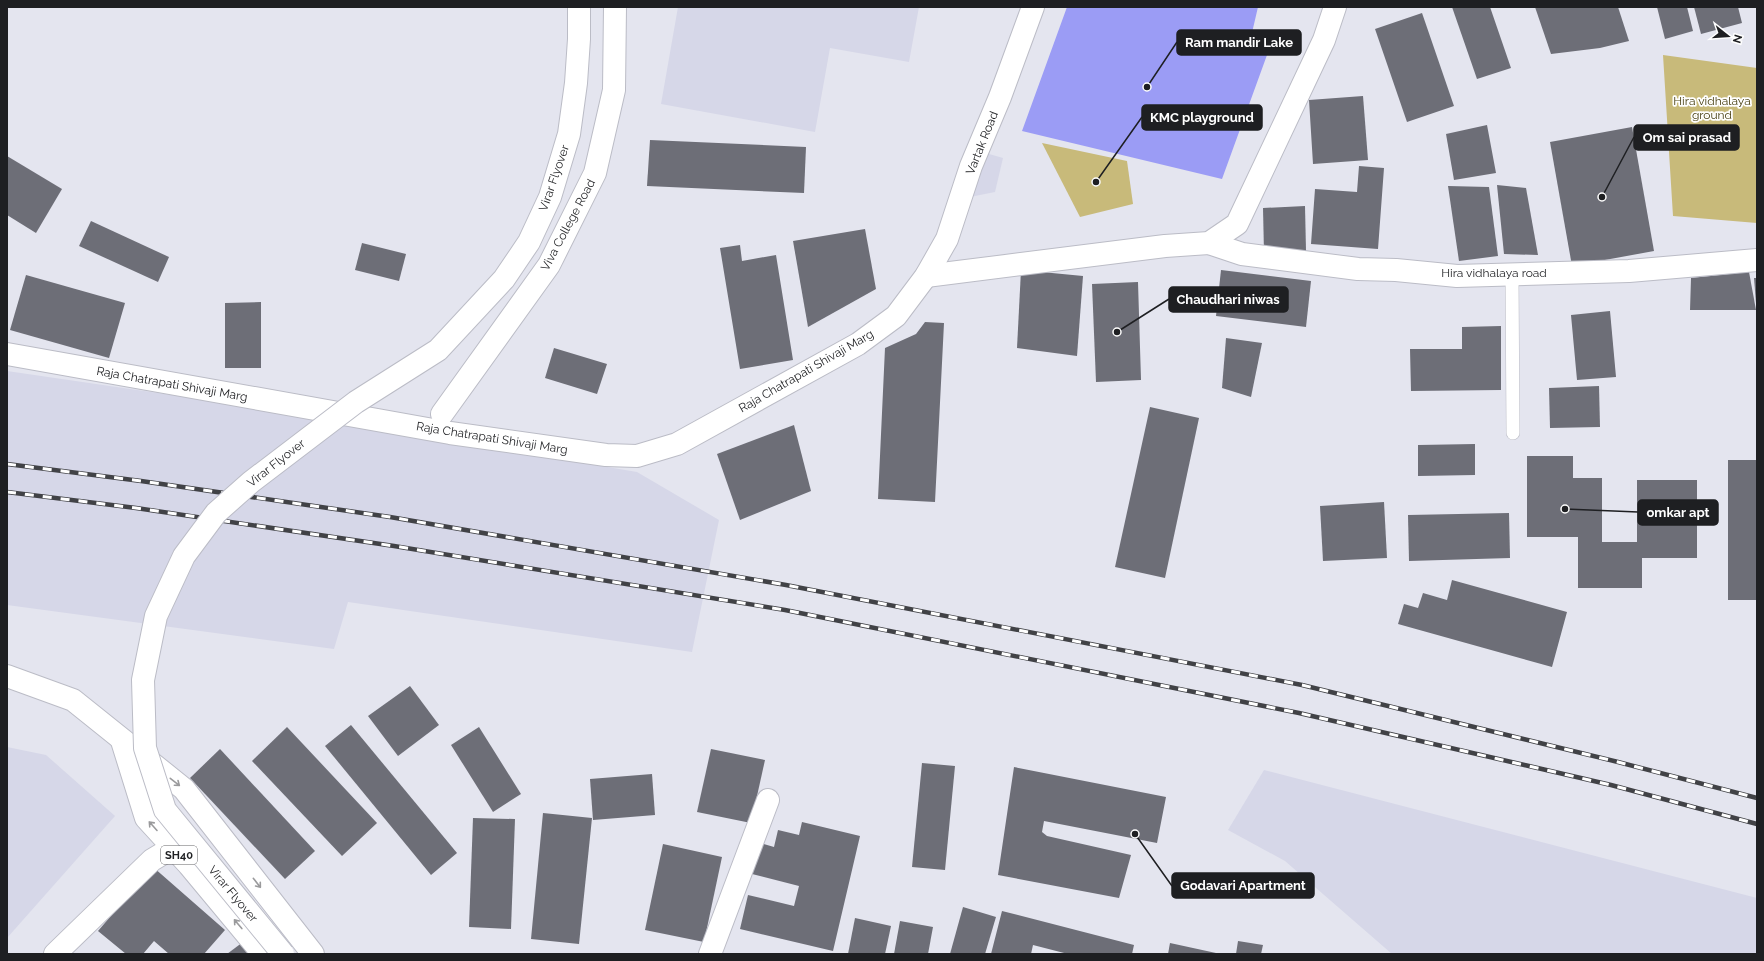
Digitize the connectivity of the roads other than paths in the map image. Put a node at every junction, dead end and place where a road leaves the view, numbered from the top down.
1 (578, 7) edge
2 (615, 7) edge
3 (1033, 7) edge
4 (1340, 9) edge
5 (1209, 243) junction
6 (1757, 260) edge
7 (1512, 274) junction
8 (926, 276) junction
9 (7, 354) edge
10 (442, 414) dead end
11 (1513, 433) dead end
12 (7, 676) edge
13 (122, 741) junction
14 (768, 800) dead end
15 (172, 848) junction
16 (55, 954) edge
17 (263, 954) edge
18 (283, 954) edge
19 (313, 954) edge
20 (710, 954) edge

1 - 18 street, Virar Flyover, bridge
2 - 10 street, Viva College Road
3 - 8 street, Vartak Road
4 - 5 street
5 - 7 street, Hira vidhalaya road
5 - 8 street
6 - 7 street, Hira vidhalaya road
7 - 11 lane
8 - 9 street, Raja Chatrapati Shivaji Marg
12 - 13 street
15 -> 13 street, SH40
13 -> 19 street
14 - 20 street
15 - 16 street
17 -> 15 street, SH40

